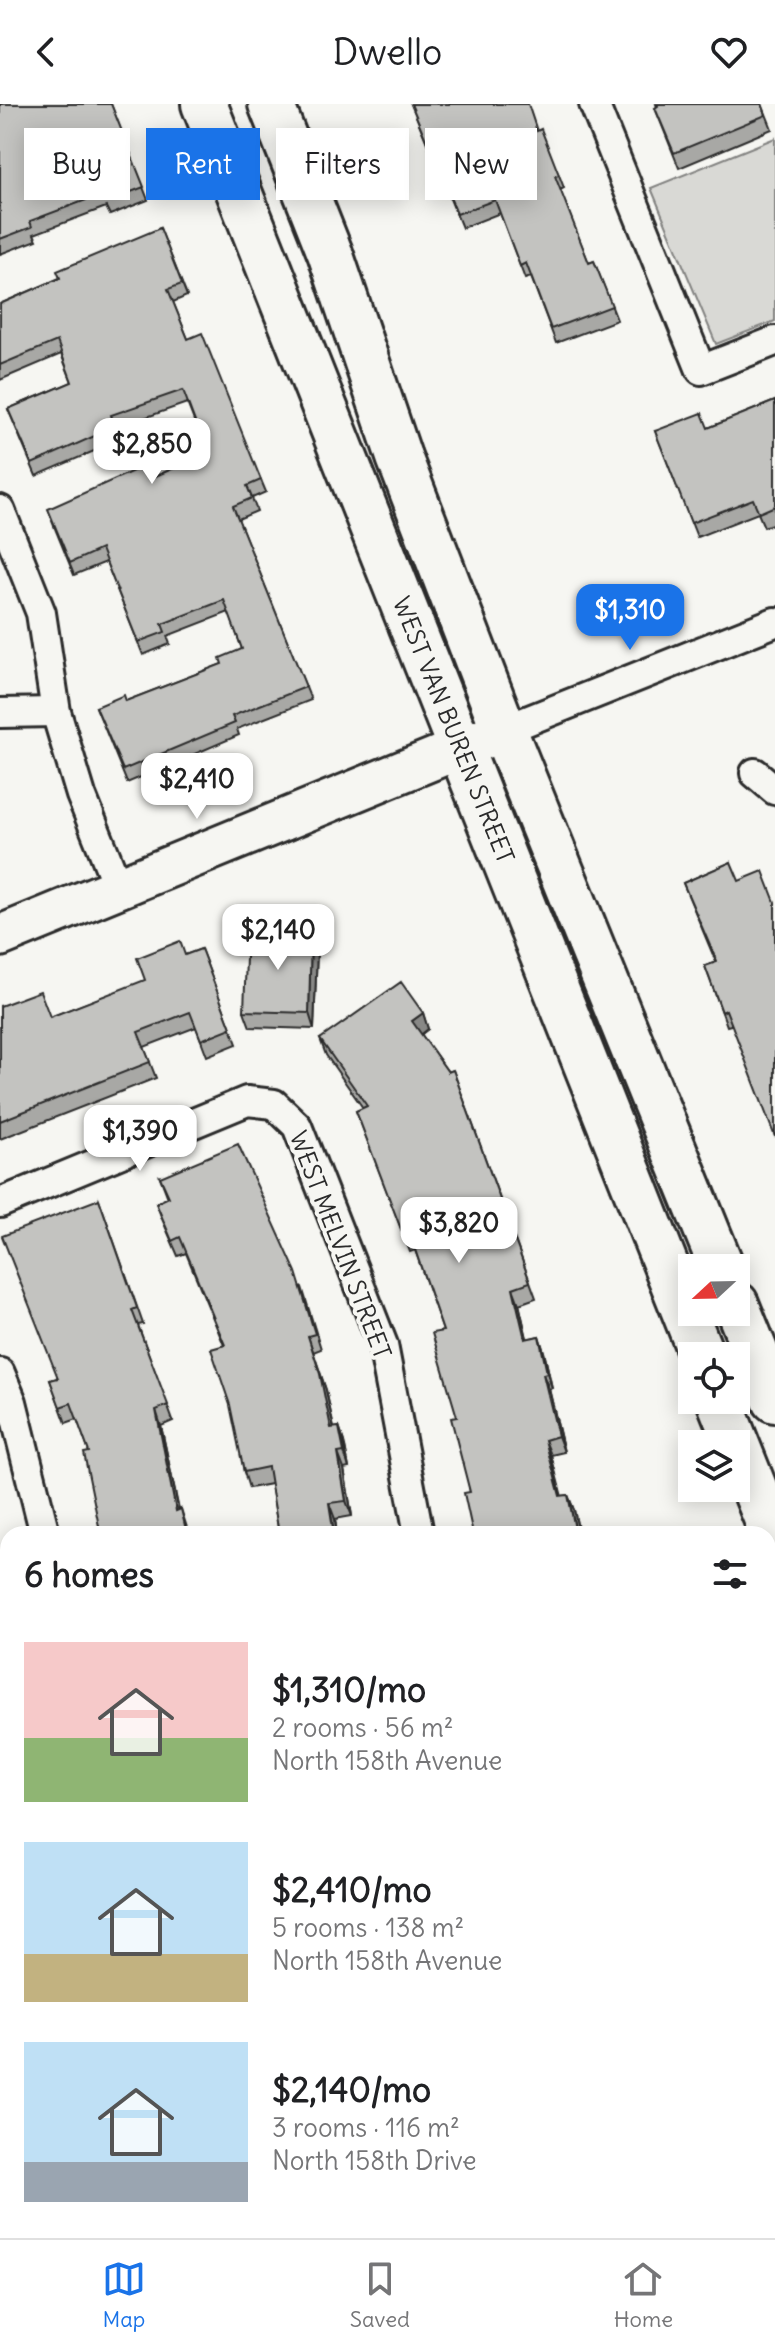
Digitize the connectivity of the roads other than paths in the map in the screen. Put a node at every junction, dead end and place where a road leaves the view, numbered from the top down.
1 (204, 104) edge
2 (271, 104) edge
3 (594, 104) edge
4 (775, 341) edge
5 (0, 510) edge
6 (775, 622) edge
7 (56, 712) junction
8 (0, 713) edge
9 (504, 730) junction
10 (460, 748) junction
11 (118, 887) junction
12 (0, 936) edge
13 (0, 1203) edge
14 (716, 1254) edge
15 (745, 1326) edge
16 (696, 1342) edge
17 (0, 1373) edge
18 (775, 1400) edge
19 (725, 1414) edge
20 (43, 1526) edge
21 (417, 1526) edge
22 (769, 1526) edge

1 - 10 main road, WEST VAN BUREN STREET
2 - 9 main road, WEST VAN BUREN STREET
3 - 4 street
5 - 7 street
6 - 9 street
7 - 8 street
7 - 11 street
9 - 10 street
9 - 14 main road, WEST VAN BUREN STREET
10 - 11 street
10 - 16 main road, WEST VAN BUREN STREET
11 - 12 street
13 - 21 street, WEST MELVIN STREET
15 - 18 main road
17 - 20 street
19 - 22 main road

